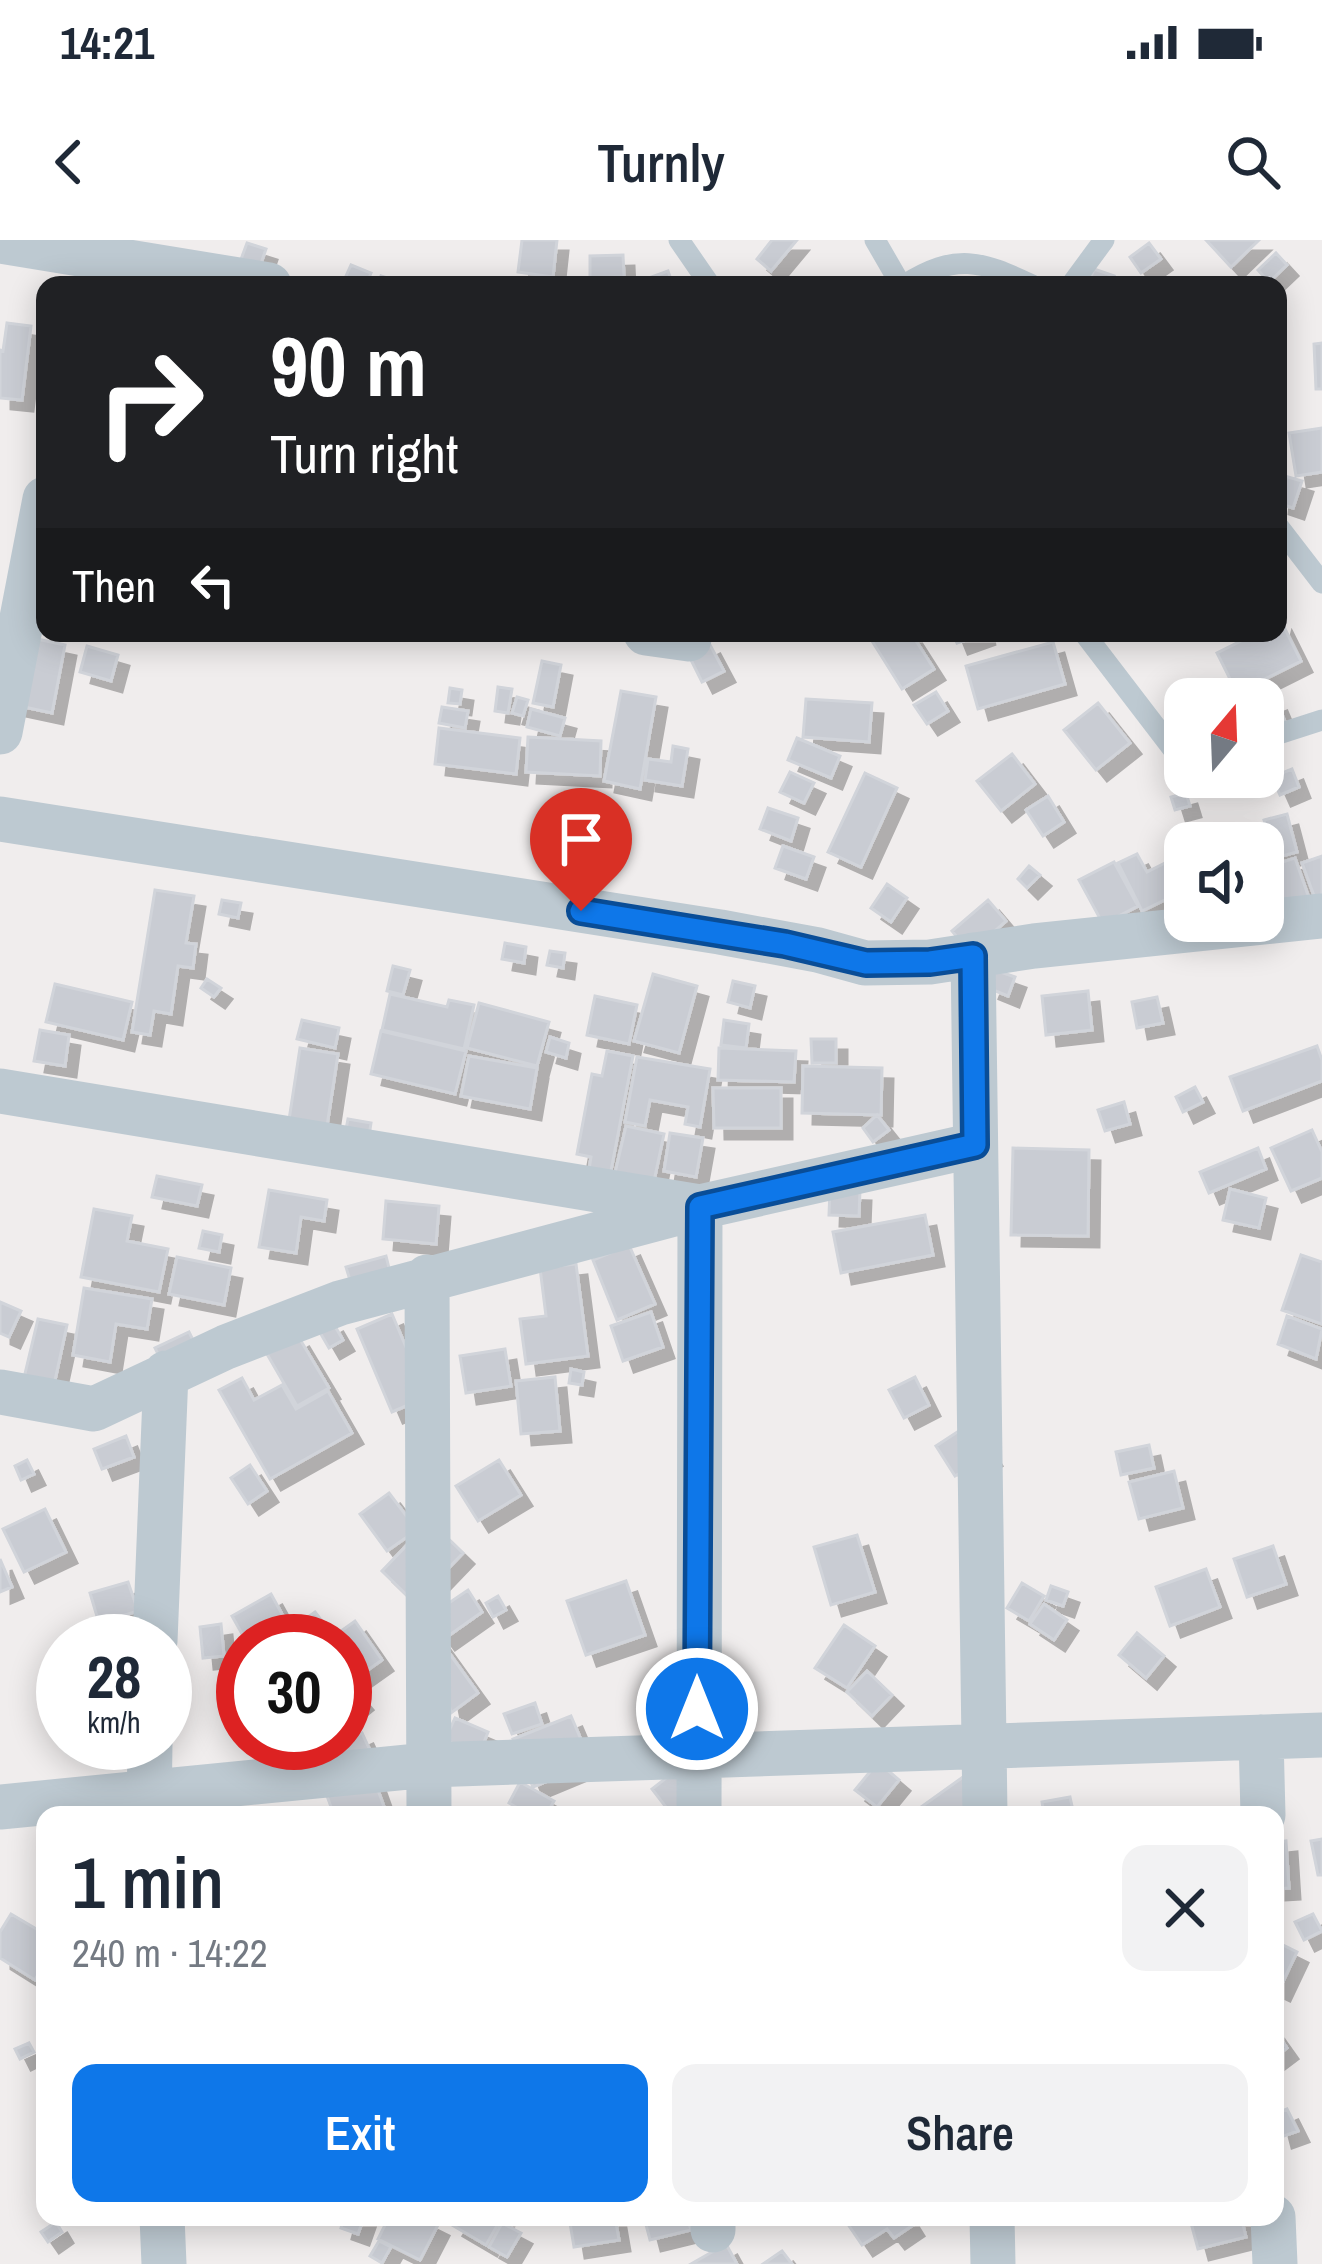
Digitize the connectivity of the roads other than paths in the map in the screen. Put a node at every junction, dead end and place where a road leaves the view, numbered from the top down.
1 (679, 240) edge
2 (875, 240) edge
3 (1104, 240) edge
4 (0, 241) edge
5 (93, 260) edge
6 (206, 276) edge
7 (704, 276) edge
8 (897, 276) edge
9 (917, 276) edge
10 (1013, 276) edge
11 (1078, 276) edge
12 (1287, 538) edge
13 (27, 544) edge
14 (1322, 583) edge
15 (1091, 642) edge
16 (1322, 720) edge
17 (0, 732) edge
18 (1284, 732) edge
19 (1164, 738) edge
20 (0, 819) edge
21 (1322, 916) edge
22 (973, 956) junction
23 (0, 1091) edge
24 (975, 1145) junction
25 (700, 1207) junction
26 (427, 1277) junction
27 (166, 1372) junction
28 (0, 1392) edge
29 (155, 1614) edge
30 (1322, 1736) edge
31 (1261, 1737) junction
32 (984, 1744) junction
33 (697, 1755) junction
34 (428, 1765) junction
35 (149, 1770) edge
36 (148, 1804) edge
37 (36, 1806) edge
38 (49, 1806) edge
39 (429, 1806) edge
40 (699, 1806) edge
41 (986, 1806) edge
42 (1263, 1806) edge
43 (0, 1807) edge
44 (162, 2226) edge
45 (992, 2226) edge
46 (1273, 2226) edge
47 (164, 2264) edge
48 (992, 2264) edge
49 (1275, 2264) edge

1 - 7 lane
2 - 8 lane
3 - 11 lane
4 - 5 street
5 - 6 street
9 - 10 lane
12 - 14 lane
13 - 17 street
15 - 19 lane
16 - 18 lane
20 - 22 street
21 - 22 street
22 - 24 street
23 - 25 street
24 - 25 street
24 - 32 street
25 - 26 street
25 - 33 street
26 - 27 street
26 - 34 street
27 - 28 street
27 - 29 street
30 - 31 street
31 - 32 street
31 - 42 street
32 - 33 street
32 - 41 street
33 - 34 street
33 - 40 street
34 - 36 street
34 - 39 street
35 - 36 street
36 - 38 street
37 - 43 street
44 - 47 street
45 - 48 street
46 - 49 street

